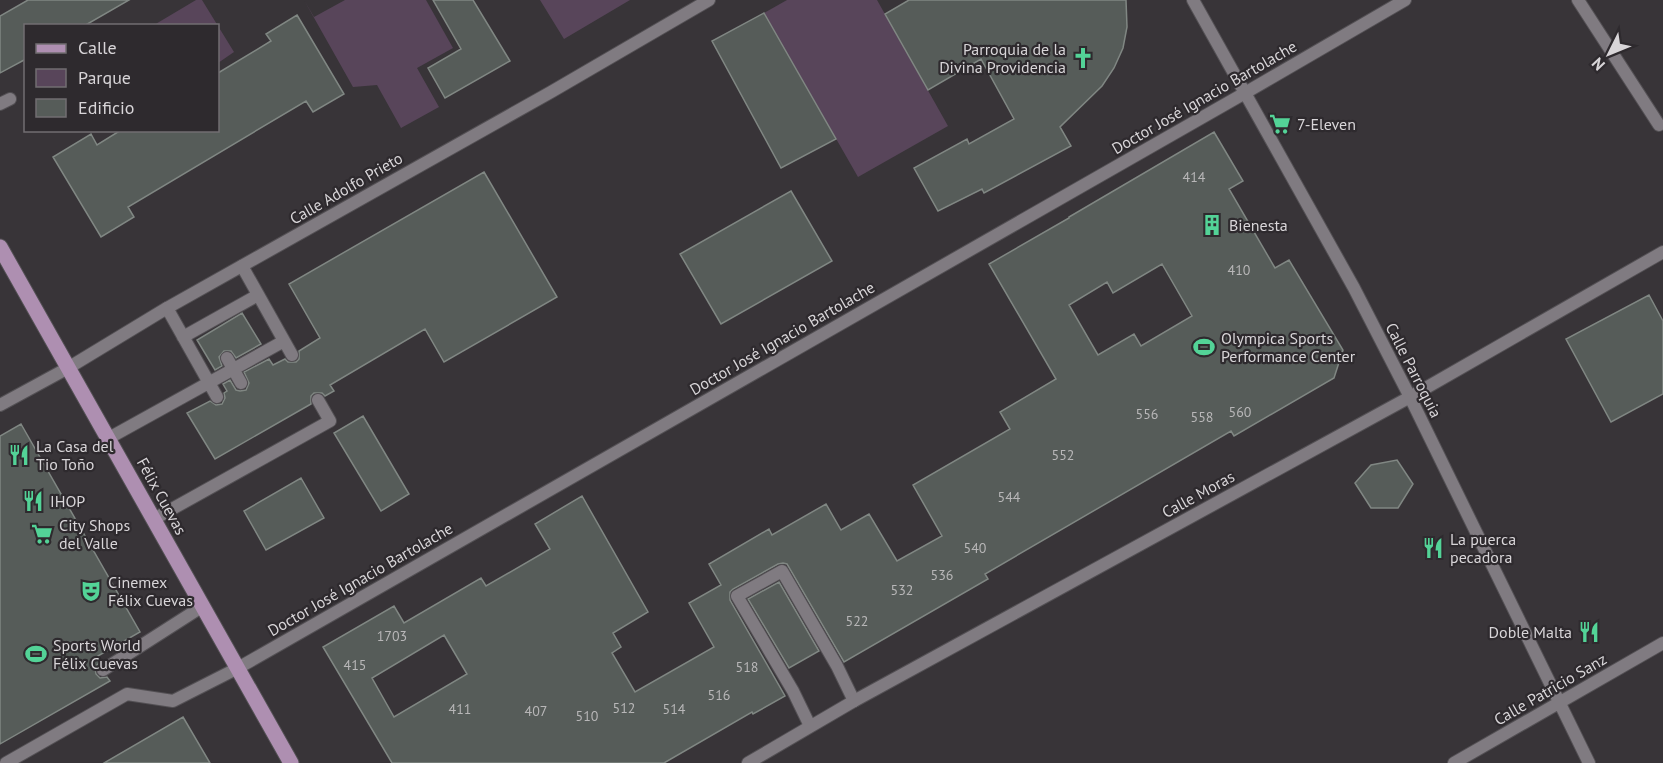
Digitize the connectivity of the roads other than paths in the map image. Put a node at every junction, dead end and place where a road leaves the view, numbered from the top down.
1 (709, 0) edge
2 (1193, 0) edge
3 (1405, 0) edge
4 (1578, 0) edge
5 (1245, 93) junction
6 (1659, 125) dead end
7 (0, 247) edge
8 (1663, 252) edge
9 (242, 266) junction
10 (258, 295) junction
11 (167, 308) junction
12 (183, 337) junction
13 (284, 341) junction
14 (292, 355) dead end
15 (230, 364) junction
16 (68, 368) junction
17 (209, 383) junction
18 (241, 383) dead end
19 (217, 397) dead end
20 (1410, 397) junction
21 (318, 400) dead end
22 (0, 405) edge
23 (109, 438) junction
24 (154, 519) junction
25 (203, 606) junction
26 (1663, 643) edge
27 (237, 668) junction
28 (103, 669) dead end
29 (854, 700) junction
30 (1559, 703) junction
31 (810, 726) junction
32 (6, 763) edge
33 (291, 763) edge
34 (748, 763) edge
35 (1454, 763) edge
36 (1589, 763) edge

1 - 9 street, Calle Adolfo Prieto
2 - 5 street, Calle Parroquia
3 - 5 street, Doctor José Ignacio Bartolache
4 - 6 street
5 - 20 street, Calle Parroquia
5 - 27 street, Doctor José Ignacio Bartolache
7 - 16 main road, Félix Cuevas
8 - 20 street, Calle Moras
9 - 10 street
9 - 11 street, Calle Adolfo Prieto
10 - 12 street
10 - 13 street
11 - 12 street
11 - 16 street, Calle Adolfo Prieto
12 - 17 street
13 - 14 street
13 - 15 street
15 - 17 street
15 - 18 street
16 - 22 street, Calle Adolfo Prieto
16 - 23 main road, Félix Cuevas
17 - 19 street
17 - 23 street
20 - 29 street, Calle Moras
20 - 30 street, Calle Parroquia
21 - 24 street
23 - 24 main road, Félix Cuevas
24 - 25 main road, Félix Cuevas
25 - 27 main road, Félix Cuevas
25 - 28 street
26 - 30 street, Calle Patricio Sanz
27 - 32 street, Doctor José Ignacio Bartolache
27 - 33 main road, Félix Cuevas
29 - 31 street, Calle Moras
29 - 31 street
30 - 35 street, Calle Patricio Sanz
30 - 36 street, Calle Parroquia
31 - 34 street, Calle Moras

